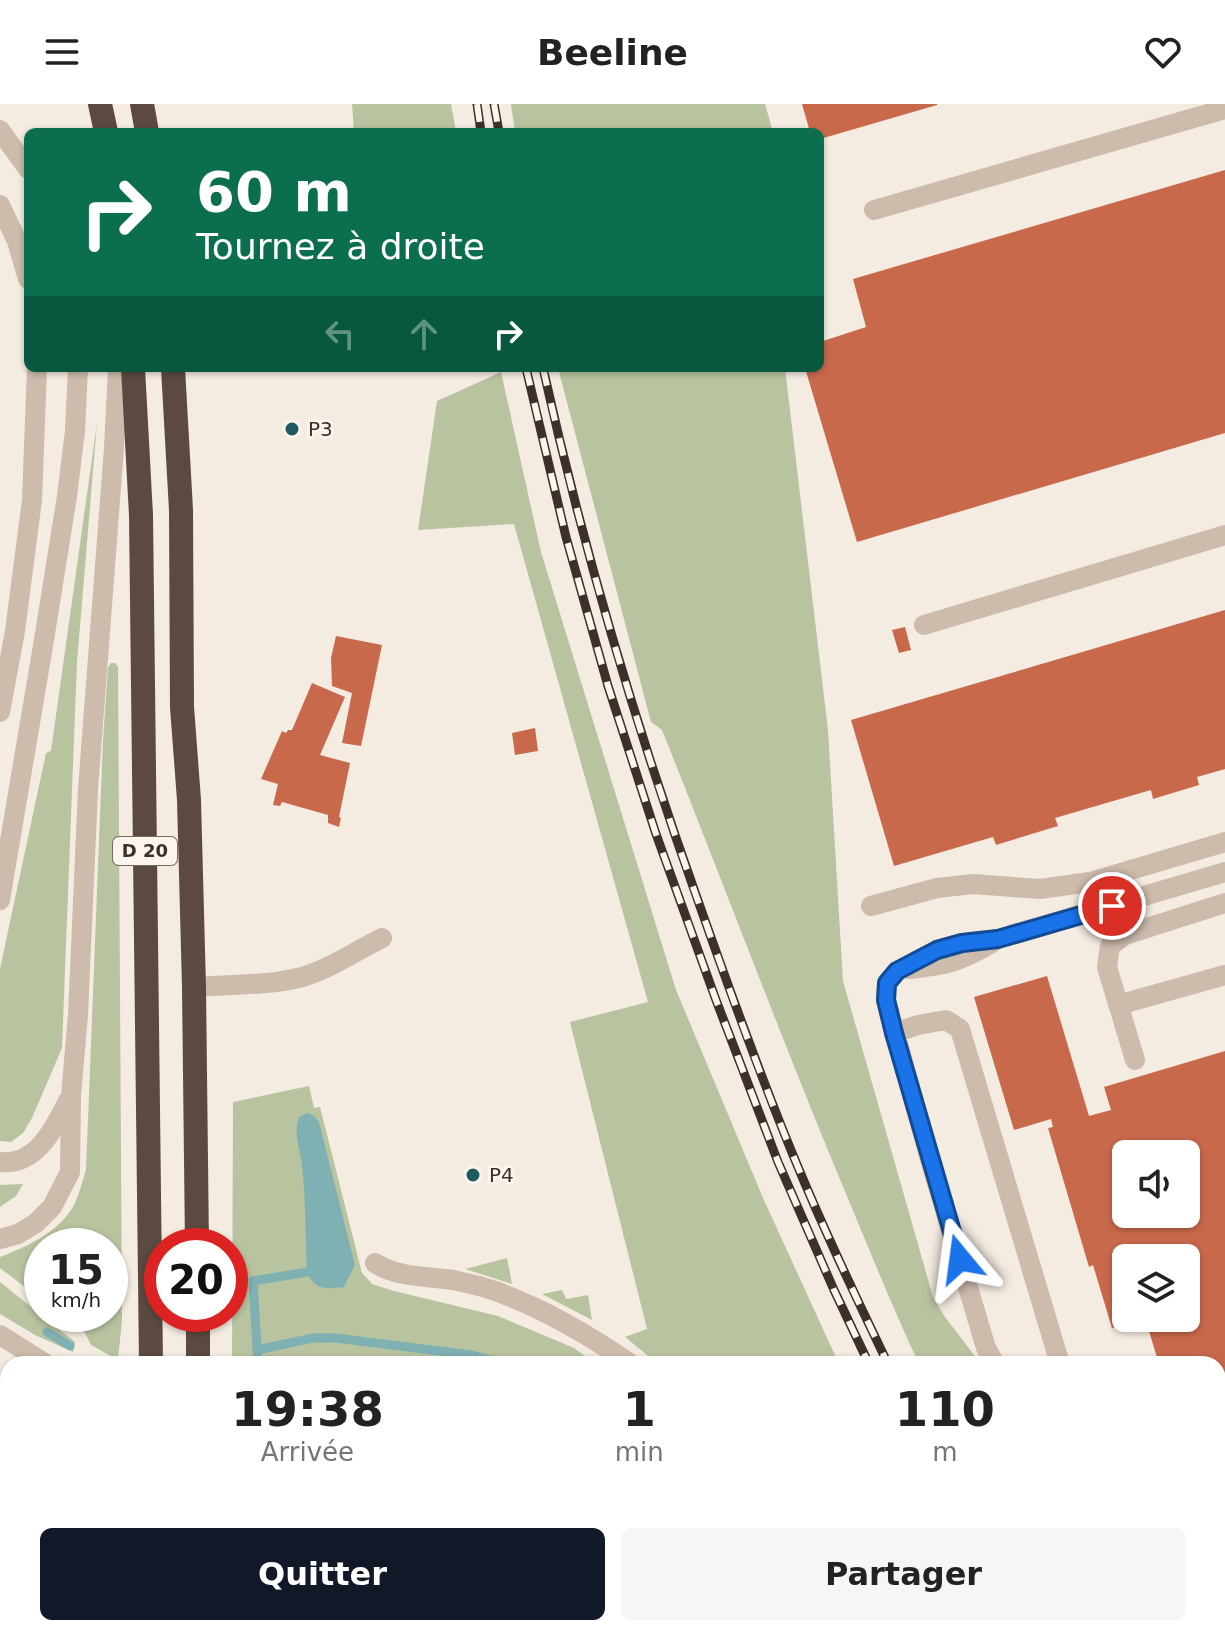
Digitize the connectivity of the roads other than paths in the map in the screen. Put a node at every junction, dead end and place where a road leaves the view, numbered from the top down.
1 (100, 104) edge
2 (142, 104) edge
3 (1225, 109) edge
4 (105, 128) edge
5 (146, 128) edge
6 (0, 130) edge
7 (24, 163) edge
8 (0, 205) edge
9 (874, 210) dead end
10 (24, 265) edge
11 (37, 372) edge
12 (78, 372) edge
13 (118, 372) edge
14 (133, 372) edge
15 (173, 372) edge
16 (1225, 535) edge
17 (924, 625) dead end
18 (0, 712) edge
19 (1225, 842) edge
20 (1225, 872) edge
21 (0, 900) edge
22 (1225, 903) edge
23 (871, 906) dead end
24 (382, 938) dead end
25 (1225, 975) edge
26 (194, 987) junction
27 (1118, 1005) junction
28 (894, 1033) junction
29 (1135, 1060) dead end
30 (71, 1096) junction
31 (0, 1162) edge
32 (197, 1228) edge
33 (0, 1239) edge
34 (375, 1263) dead end
35 (198, 1332) edge
36 (0, 1335) edge
37 (198, 1355) edge
38 (33, 1356) edge
39 (151, 1356) edge
40 (620, 1356) edge
41 (990, 1356) edge
42 (1058, 1356) edge

1 - 4 highway
2 - 5 highway
3 - 9 street
6 - 7 street
8 - 10 street
11 - 18 street
12 - 21 street
13 - 30 street
14 - 39 highway, D 20
15 - 26 highway, D 20
16 - 17 street
19 - 23 street
20 - 28 street
22 - 27 street
24 - 26 street
25 - 27 street
26 - 32 highway, D 20
27 - 29 street
28 - 41 street
28 - 42 street
30 - 31 street
30 - 33 street
34 - 40 street
35 - 37 highway
36 - 38 street

